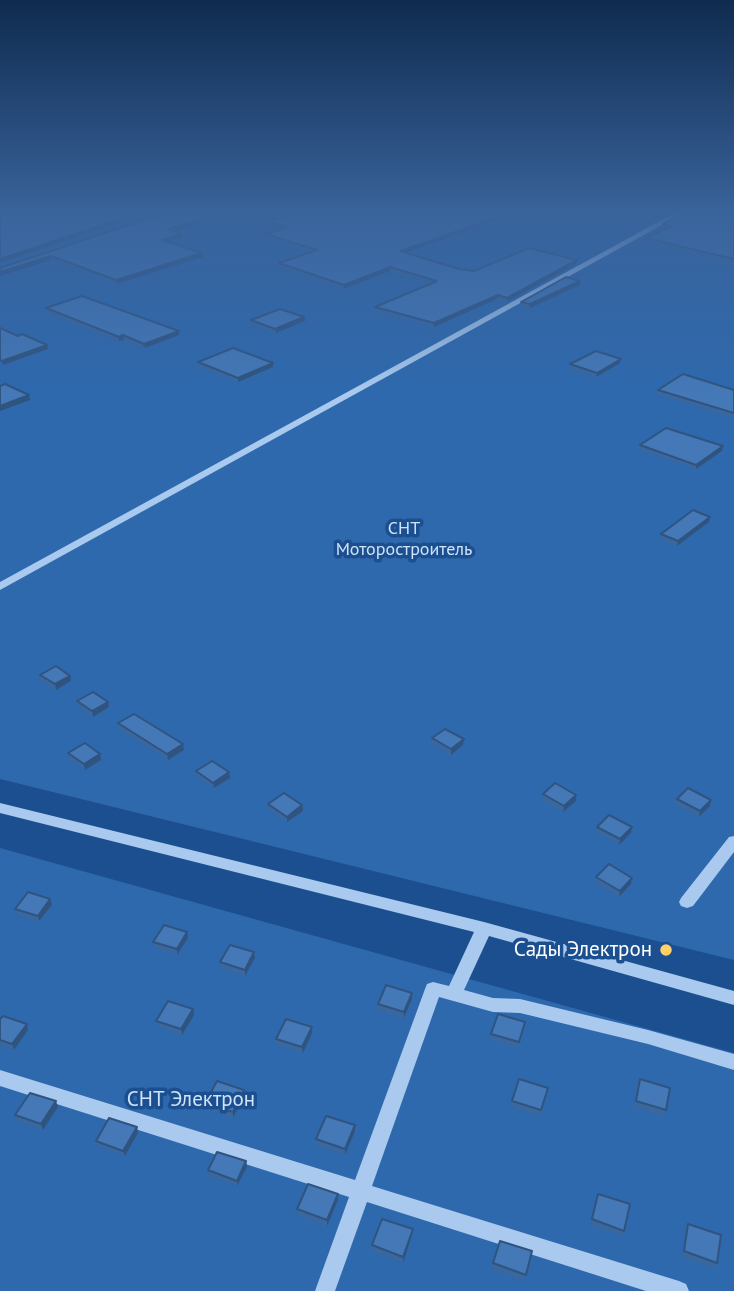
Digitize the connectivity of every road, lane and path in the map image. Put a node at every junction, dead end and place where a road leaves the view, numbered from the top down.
1 (576, 270) edge
2 (0, 587) edge
3 (0, 808) edge
4 (734, 841) edge
5 (687, 902) dead end
6 (484, 929) junction
7 (454, 994) junction
8 (734, 998) edge
9 (734, 1062) edge
10 (0, 1078) edge
11 (360, 1192) junction
12 (325, 1291) edge
13 (679, 1291) edge

1 - 2 street
3 - 6 street
4 - 5 street
6 - 7 street
6 - 8 street
7 - 9 street
7 - 11 street
10 - 11 lane
11 - 12 street
11 - 13 lane

